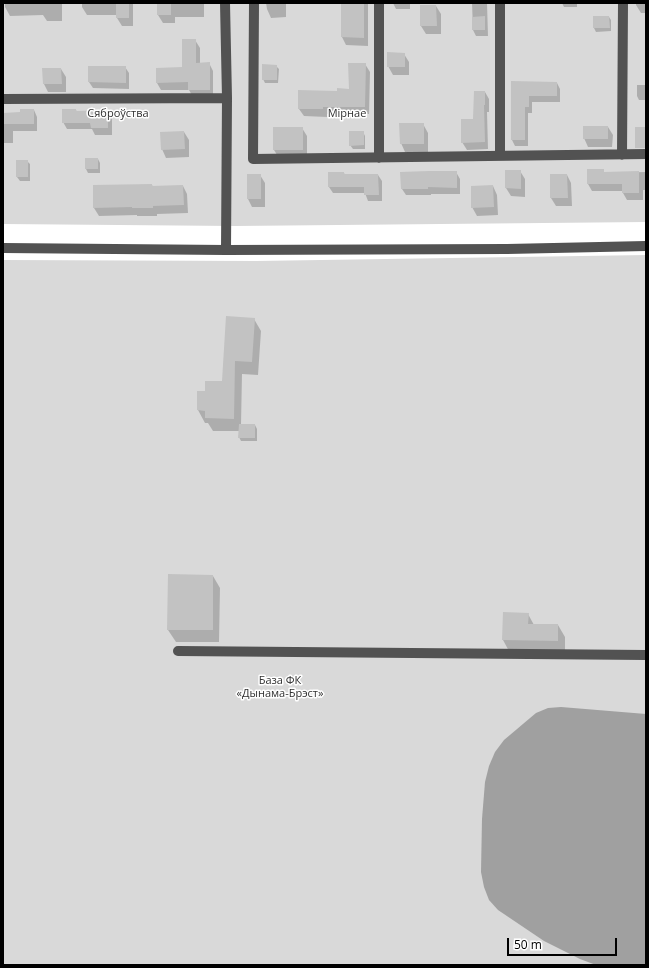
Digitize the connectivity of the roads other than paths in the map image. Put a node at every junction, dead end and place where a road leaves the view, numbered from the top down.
1 (225, 3) edge
2 (254, 3) edge
3 (379, 3) edge
4 (500, 3) edge
5 (623, 3) edge
6 (227, 98) junction
7 (3, 99) edge
8 (646, 154) edge
9 (500, 155) junction
10 (622, 155) junction
11 (379, 158) junction
12 (646, 246) edge
13 (3, 248) edge
14 (226, 250) junction
15 (178, 651) dead end
16 (646, 655) edge

1 - 6 street
2 - 11 street
3 - 11 street
4 - 9 street
5 - 10 street
6 - 7 street
6 - 14 street
8 - 10 street
9 - 10 street
9 - 11 street
12 - 14 street
13 - 14 street
15 - 16 street

